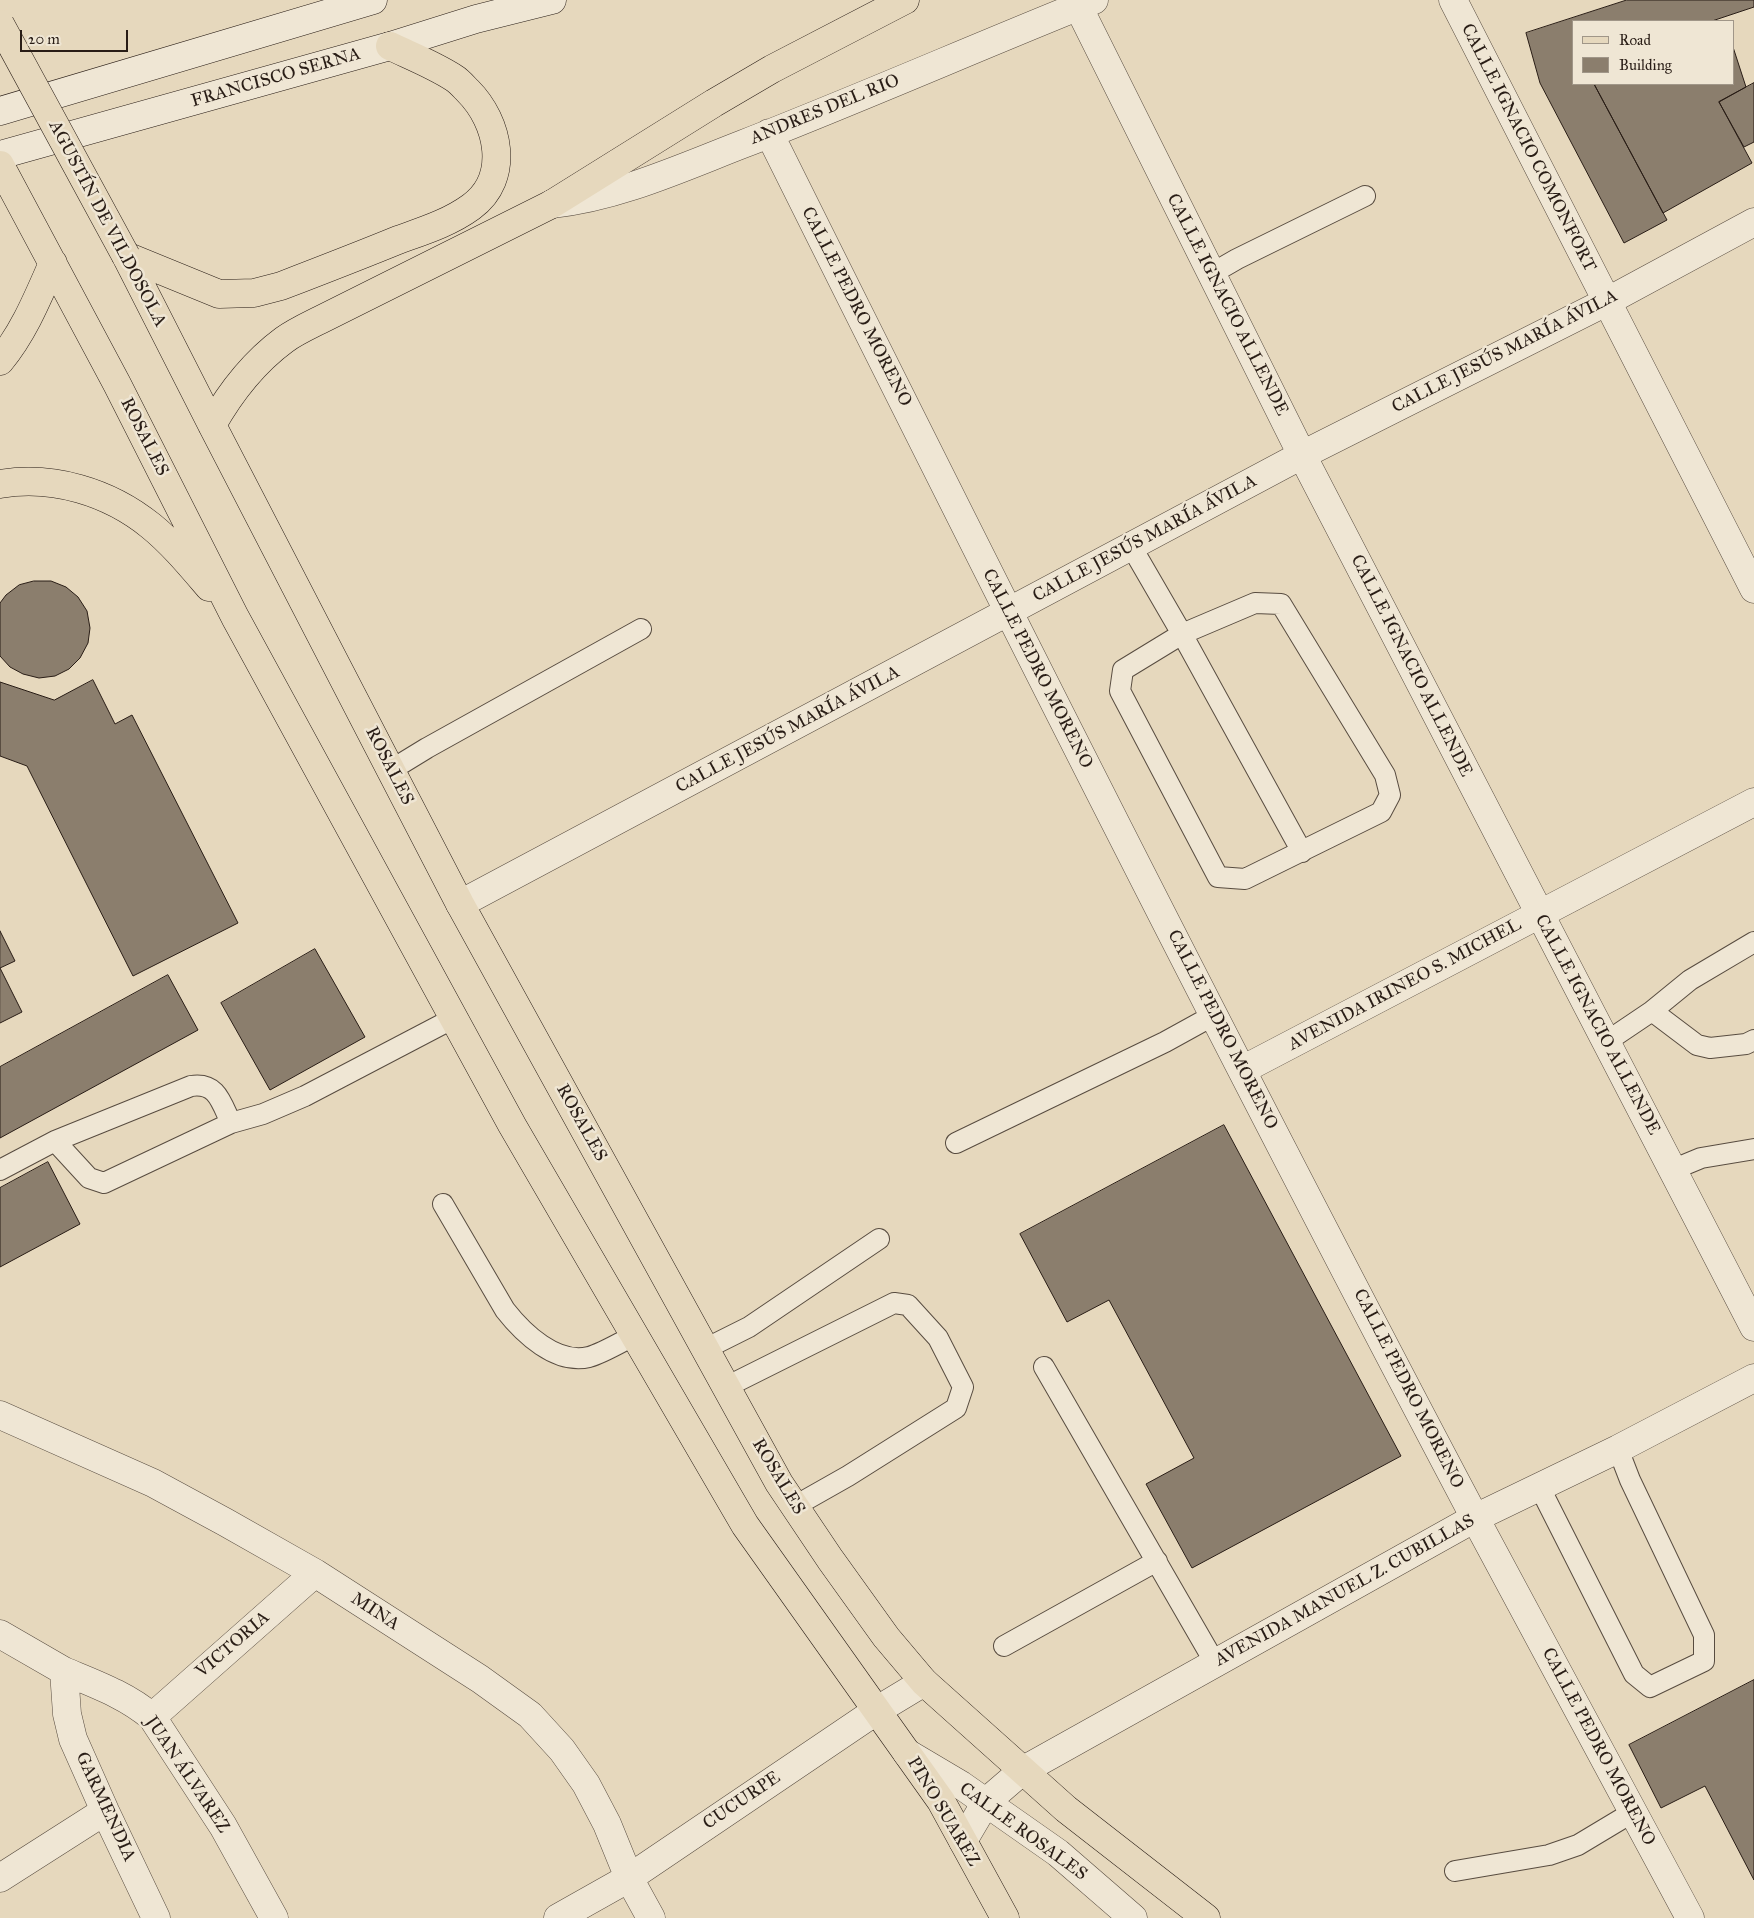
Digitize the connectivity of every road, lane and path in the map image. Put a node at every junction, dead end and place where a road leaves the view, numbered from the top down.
1 (373, 0) edge
2 (552, 0) edge
3 (905, 0) edge
4 (1453, 0) edge
5 (1082, 2) edge
6 (0, 24) edge
7 (390, 46) junction
8 (0, 111) edge
9 (769, 133) junction
10 (0, 155) edge
11 (0, 166) edge
12 (1365, 196) dead end
13 (552, 204) junction
14 (1754, 222) edge
15 (126, 256) junction
16 (53, 263) junction
17 (1211, 274) junction
18 (1606, 302) junction
19 (0, 360) edge
20 (212, 425) junction
21 (1302, 455) junction
22 (0, 484) edge
23 (1131, 546) junction
24 (1754, 589) edge
25 (1008, 613) junction
26 (235, 617) junction
27 (641, 629) dead end
28 (1182, 634) junction
29 (391, 770) junction
30 (1754, 802) edge
31 (1302, 852) junction
32 (460, 904) junction
33 (1540, 916) junction
34 (1754, 942) edge
35 (1652, 1011) junction
36 (1214, 1015) junction
37 (454, 1018) junction
38 (1754, 1040) edge
39 (1606, 1042) junction
40 (1242, 1070) junction
41 (231, 1123) junction
42 (55, 1140) junction
43 (956, 1143) dead end
44 (1754, 1149) edge
45 (0, 1170) edge
46 (1672, 1170) junction
47 (443, 1204) dead end
48 (879, 1239) dead end
49 (1754, 1327) edge
50 (635, 1335) junction
51 (705, 1349) junction
52 (1044, 1367) dead end
53 (1754, 1378) edge
54 (726, 1387) junction
55 (0, 1415) edge
56 (1618, 1449) junction
57 (1540, 1488) junction
58 (795, 1506) junction
59 (1475, 1518) junction
60 (1156, 1561) junction
61 (314, 1573) junction
62 (0, 1634) edge
63 (1004, 1646) dead end
64 (1215, 1663) junction
65 (65, 1682) junction
66 (924, 1682) junction
67 (876, 1711) junction
68 (152, 1717) junction
69 (908, 1753) junction
70 (1022, 1771) junction
71 (986, 1802) junction
72 (105, 1811) junction
73 (1633, 1812) junction
74 (963, 1841) junction
75 (1455, 1871) dead end
76 (0, 1878) edge
77 (629, 1878) junction
78 (156, 1918) edge
79 (274, 1918) edge
80 (558, 1918) edge
81 (650, 1918) edge
82 (1005, 1918) edge
83 (1133, 1918) edge
84 (1206, 1918) edge
85 (1690, 1918) edge

1 - 8 street
2 - 7 street, FRANCISCO SERNA
3 - 13 main road
4 - 18 street, CALLE IGNACIO COMONFORT
5 - 9 street, ANDRES DEL RIO
5 - 17 street, CALLE IGNACIO ALLENDE
6 - 15 main road, AGUSTÍN DE VILDOSOLA, bridge
7 - 10 street, FRANCISCO SERNA
7 - 15 main road
9 - 13 street, ANDRES DEL RIO
9 - 25 street, CALLE PEDRO MORENO
11 - 16 main road, ROSALES
12 - 17 lane
13 - 20 main road
14 - 18 street, CALLE JESÚS MARÍA ÁVILA
15 - 20 main road, AGUSTÍN DE VILDOSOLA
16 - 19 main road
16 - 26 main road, ROSALES
17 - 21 street, CALLE IGNACIO ALLENDE
18 - 21 street, CALLE JESÚS MARÍA ÁVILA
18 - 24 street, CALLE IGNACIO COMONFORT
20 - 29 main road, ROSALES
21 - 23 street, CALLE JESÚS MARÍA ÁVILA
21 - 33 street, CALLE IGNACIO ALLENDE
22 - 26 main road
23 - 25 street, CALLE JESÚS MARÍA ÁVILA
23 - 28 lane
25 - 32 street, CALLE JESÚS MARÍA ÁVILA
25 - 36 street, CALLE PEDRO MORENO
26 - 37 main road, ROSALES
27 - 29 lane
28 - 31 lane
28 - 31 lane
28 - 31 lane
29 - 32 main road, ROSALES
30 - 33 street, AVENIDA IRINEO S. MICHEL
32 - 51 main road, ROSALES
33 - 39 street, CALLE IGNACIO ALLENDE
33 - 40 street, AVENIDA IRINEO S. MICHEL
34 - 35 lane
35 - 38 lane
35 - 39 lane
36 - 40 street, CALLE PEDRO MORENO
36 - 43 lane
37 - 41 lane
37 - 50 main road, ROSALES
39 - 46 street, CALLE IGNACIO ALLENDE
40 - 59 street, CALLE PEDRO MORENO
41 - 42 lane
41 - 42 lane
42 - 45 lane
44 - 46 lane
46 - 49 street, CALLE IGNACIO ALLENDE
47 - 50 lane
48 - 51 lane
50 - 67 main road, ROSALES
51 - 54 main road, ROSALES
52 - 60 lane
53 - 56 street, AVENIDA MANUEL Z. CUBILLAS
54 - 58 main road, ROSALES
54 - 58 lane
55 - 61 street, MINA
56 - 57 street, AVENIDA MANUEL Z. CUBILLAS
56 - 57 lane
57 - 59 street, AVENIDA MANUEL Z. CUBILLAS
58 - 66 main road, ROSALES
59 - 64 street, AVENIDA MANUEL Z. CUBILLAS
59 - 73 street, CALLE PEDRO MORENO
60 - 63 lane
60 - 64 lane
61 - 68 street, VICTORIA
61 - 77 street, MINA
62 - 65 street, JUAN ÁLVAREZ
64 - 70 street, AVENIDA MANUEL Z. CUBILLAS
65 - 68 street, JUAN ÁLVAREZ
65 - 72 street, GARMENDIA
66 - 67 street, CUCURPE
66 - 70 main road, ROSALES
67 - 69 main road, PINO SUAREZ
67 - 77 street, CUCURPE
68 - 79 street, JUAN ÁLVAREZ
69 - 71 street, CALLE ROSALES
69 - 74 main road, PINO SUAREZ
70 - 71 street, AVENIDA MANUEL Z. CUBILLAS
70 - 84 main road
71 - 74 street, AVENIDA MANUEL Z. CUBILLAS
71 - 83 street, CALLE ROSALES
72 - 76 street
72 - 78 street, GARMENDIA
73 - 75 lane
73 - 85 street, CALLE PEDRO MORENO
74 - 82 main road, PINO SUAREZ
77 - 80 street, CUCURPE
77 - 81 street, MINA

